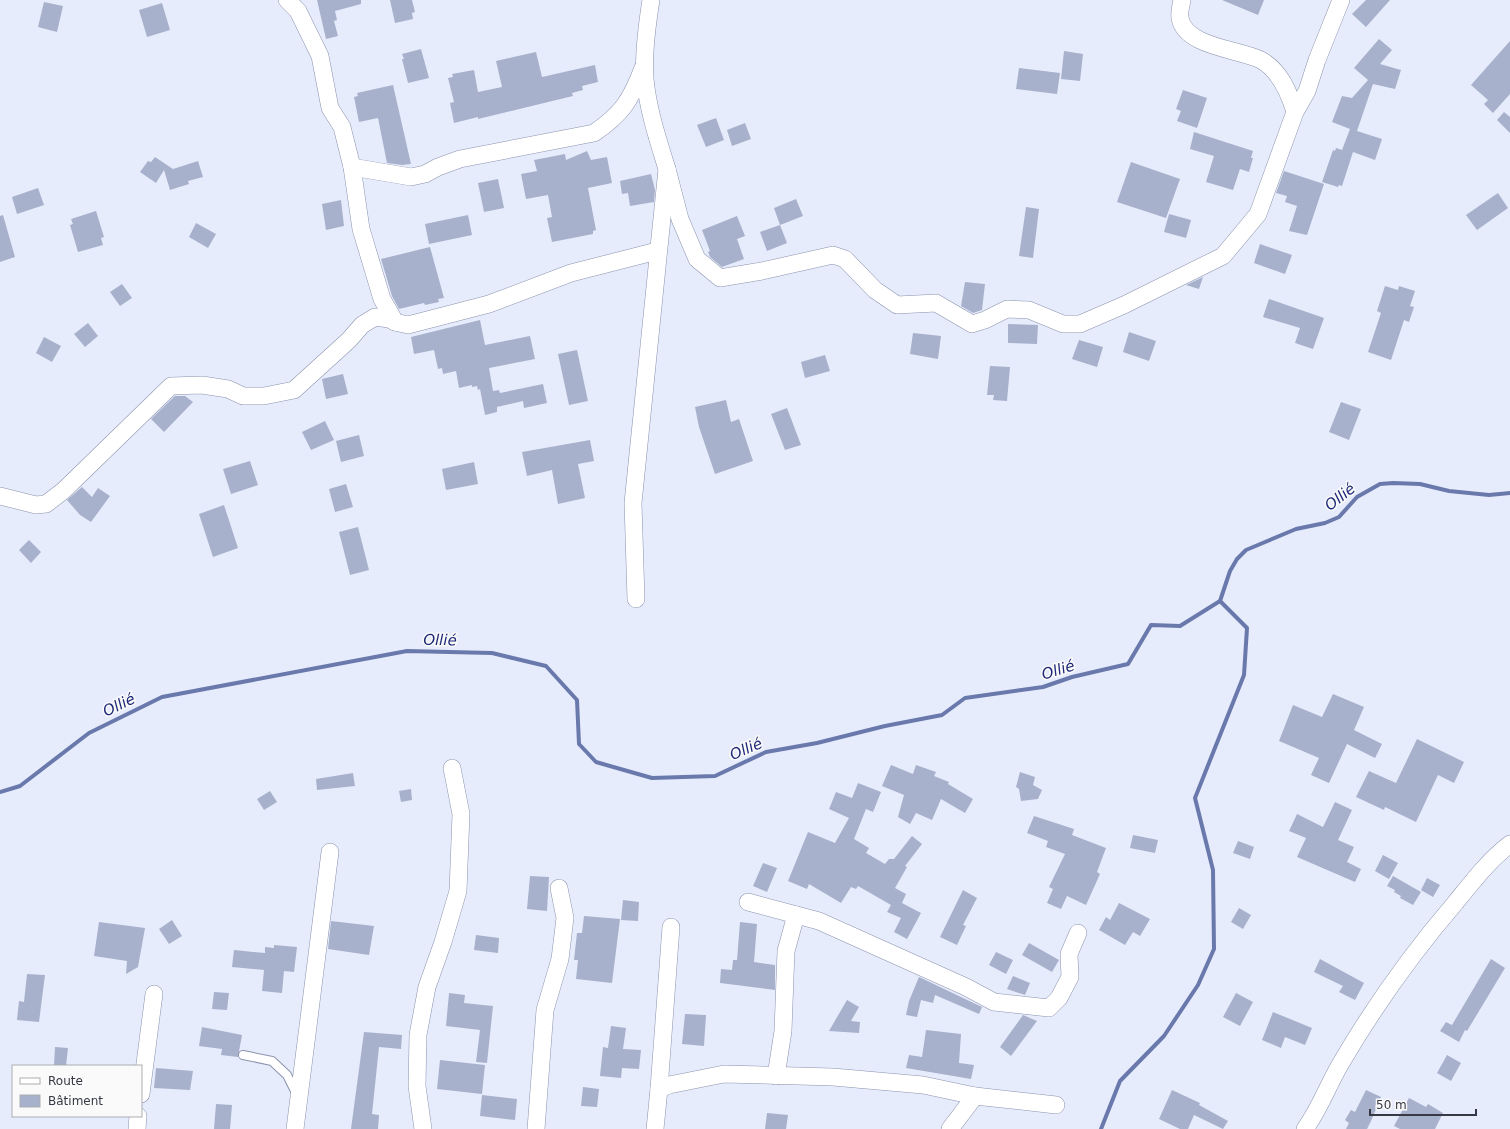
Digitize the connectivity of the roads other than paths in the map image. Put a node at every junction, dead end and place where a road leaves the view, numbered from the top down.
1 (287, 0) edge
2 (651, 0) edge
3 (1182, 0) edge
4 (1341, 0) edge
5 (646, 61) junction
6 (1296, 112) junction
7 (352, 167) junction
8 (666, 169) junction
9 (657, 251) junction
10 (395, 322) junction
11 (0, 496) edge
12 (636, 599) dead end
13 (452, 768) dead end
14 (1510, 844) edge
15 (330, 852) dead end
16 (559, 888) dead end
17 (748, 902) dead end
18 (796, 915) junction
19 (671, 927) dead end
20 (1078, 933) dead end
21 (154, 994) dead end
22 (243, 1055) dead end
23 (776, 1076) junction
24 (142, 1086) edge
25 (659, 1089) junction
26 (975, 1096) junction
27 (299, 1098) junction
28 (1056, 1105) dead end
29 (138, 1117) edge
30 (136, 1129) edge
31 (295, 1129) edge
32 (423, 1129) edge
33 (536, 1129) edge
34 (655, 1129) edge
35 (950, 1129) edge
36 (1305, 1129) edge

1 - 7 street
2 - 5 street
3 - 6 street
4 - 6 street
5 - 7 street
5 - 8 street
6 - 8 street
7 - 10 street
8 - 9 street
9 - 10 street
9 - 12 street
10 - 11 street
13 - 32 street
14 - 36 street
15 - 27 street
16 - 33 street
17 - 18 street
18 - 20 street
18 - 23 street
19 - 25 street
21 - 24 street
22 - 27 lane
23 - 25 street
23 - 26 street
25 - 34 street
26 - 28 street
26 - 35 street
27 - 31 street
29 - 30 street

